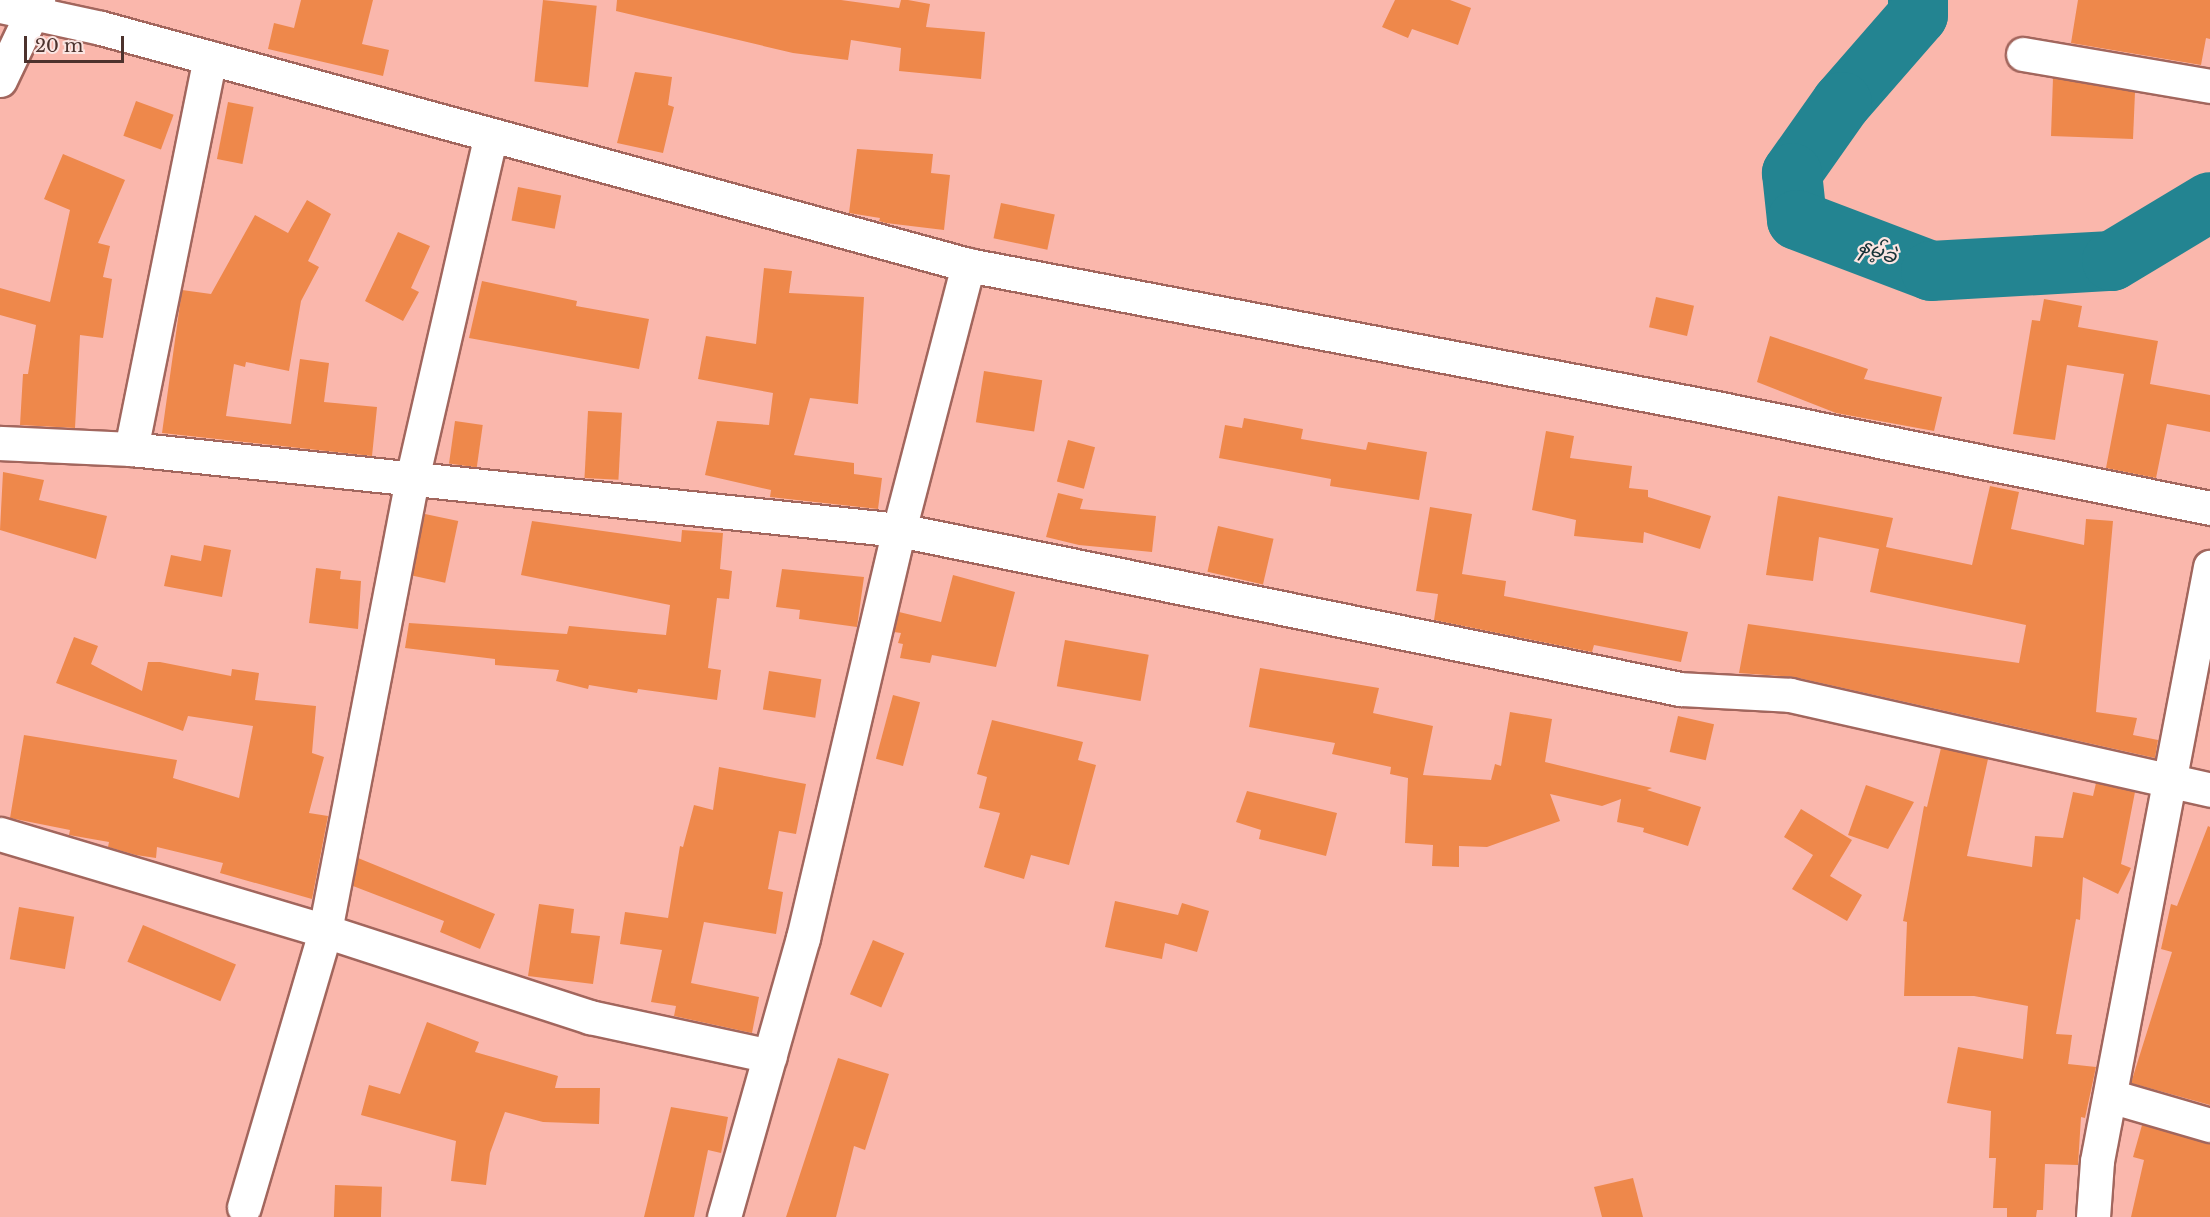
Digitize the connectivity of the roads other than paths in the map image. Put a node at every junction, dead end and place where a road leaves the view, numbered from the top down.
1 (0, 6) edge
2 (35, 7) edge
3 (2023, 54) dead end
4 (210, 58) junction
5 (0, 80) edge
6 (2210, 86) edge
7 (491, 135) junction
8 (968, 265) junction
9 (0, 443) edge
10 (131, 449) junction
11 (412, 479) junction
12 (2210, 508) edge
13 (899, 530) junction
14 (2210, 567) edge
15 (2169, 781) junction
16 (2210, 790) edge
17 (0, 834) edge
18 (326, 931) junction
19 (770, 1056) junction
20 (2110, 1096) junction
21 (2210, 1125) edge
22 (244, 1207) dead end
23 (724, 1217) edge
24 (2093, 1217) edge

1 - 2 street
2 - 4 street
2 - 5 street
3 - 6 street
4 - 7 street
4 - 10 street
7 - 8 street
7 - 11 street
8 - 12 street
8 - 13 street
9 - 10 street
10 - 11 street
11 - 13 street
11 - 18 street
13 - 15 street
13 - 19 street
14 - 15 street
15 - 16 street
15 - 20 street
17 - 18 street
18 - 19 street
18 - 22 street
19 - 23 street
20 - 21 street
20 - 24 street

